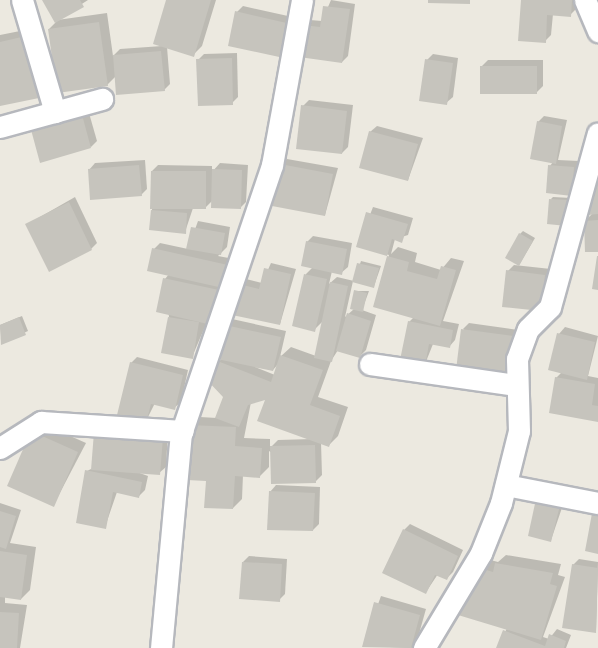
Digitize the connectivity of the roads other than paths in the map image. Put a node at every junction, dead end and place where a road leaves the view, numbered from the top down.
1 (22, 0) edge
2 (302, 0) edge
3 (585, 0) edge
4 (598, 31) edge
5 (102, 99) dead end
6 (55, 112) junction
7 (0, 128) edge
8 (598, 133) edge
9 (370, 364) dead end
10 (516, 385) junction
11 (183, 431) junction
12 (0, 448) edge
13 (506, 485) junction
14 (598, 503) edge
15 (161, 648) edge
16 (424, 648) edge

1 - 6 street
2 - 11 street
3 - 4 street
5 - 6 street
6 - 7 street
8 - 10 street
9 - 10 street
10 - 13 street
11 - 12 street
11 - 15 street
13 - 14 street
13 - 16 street

